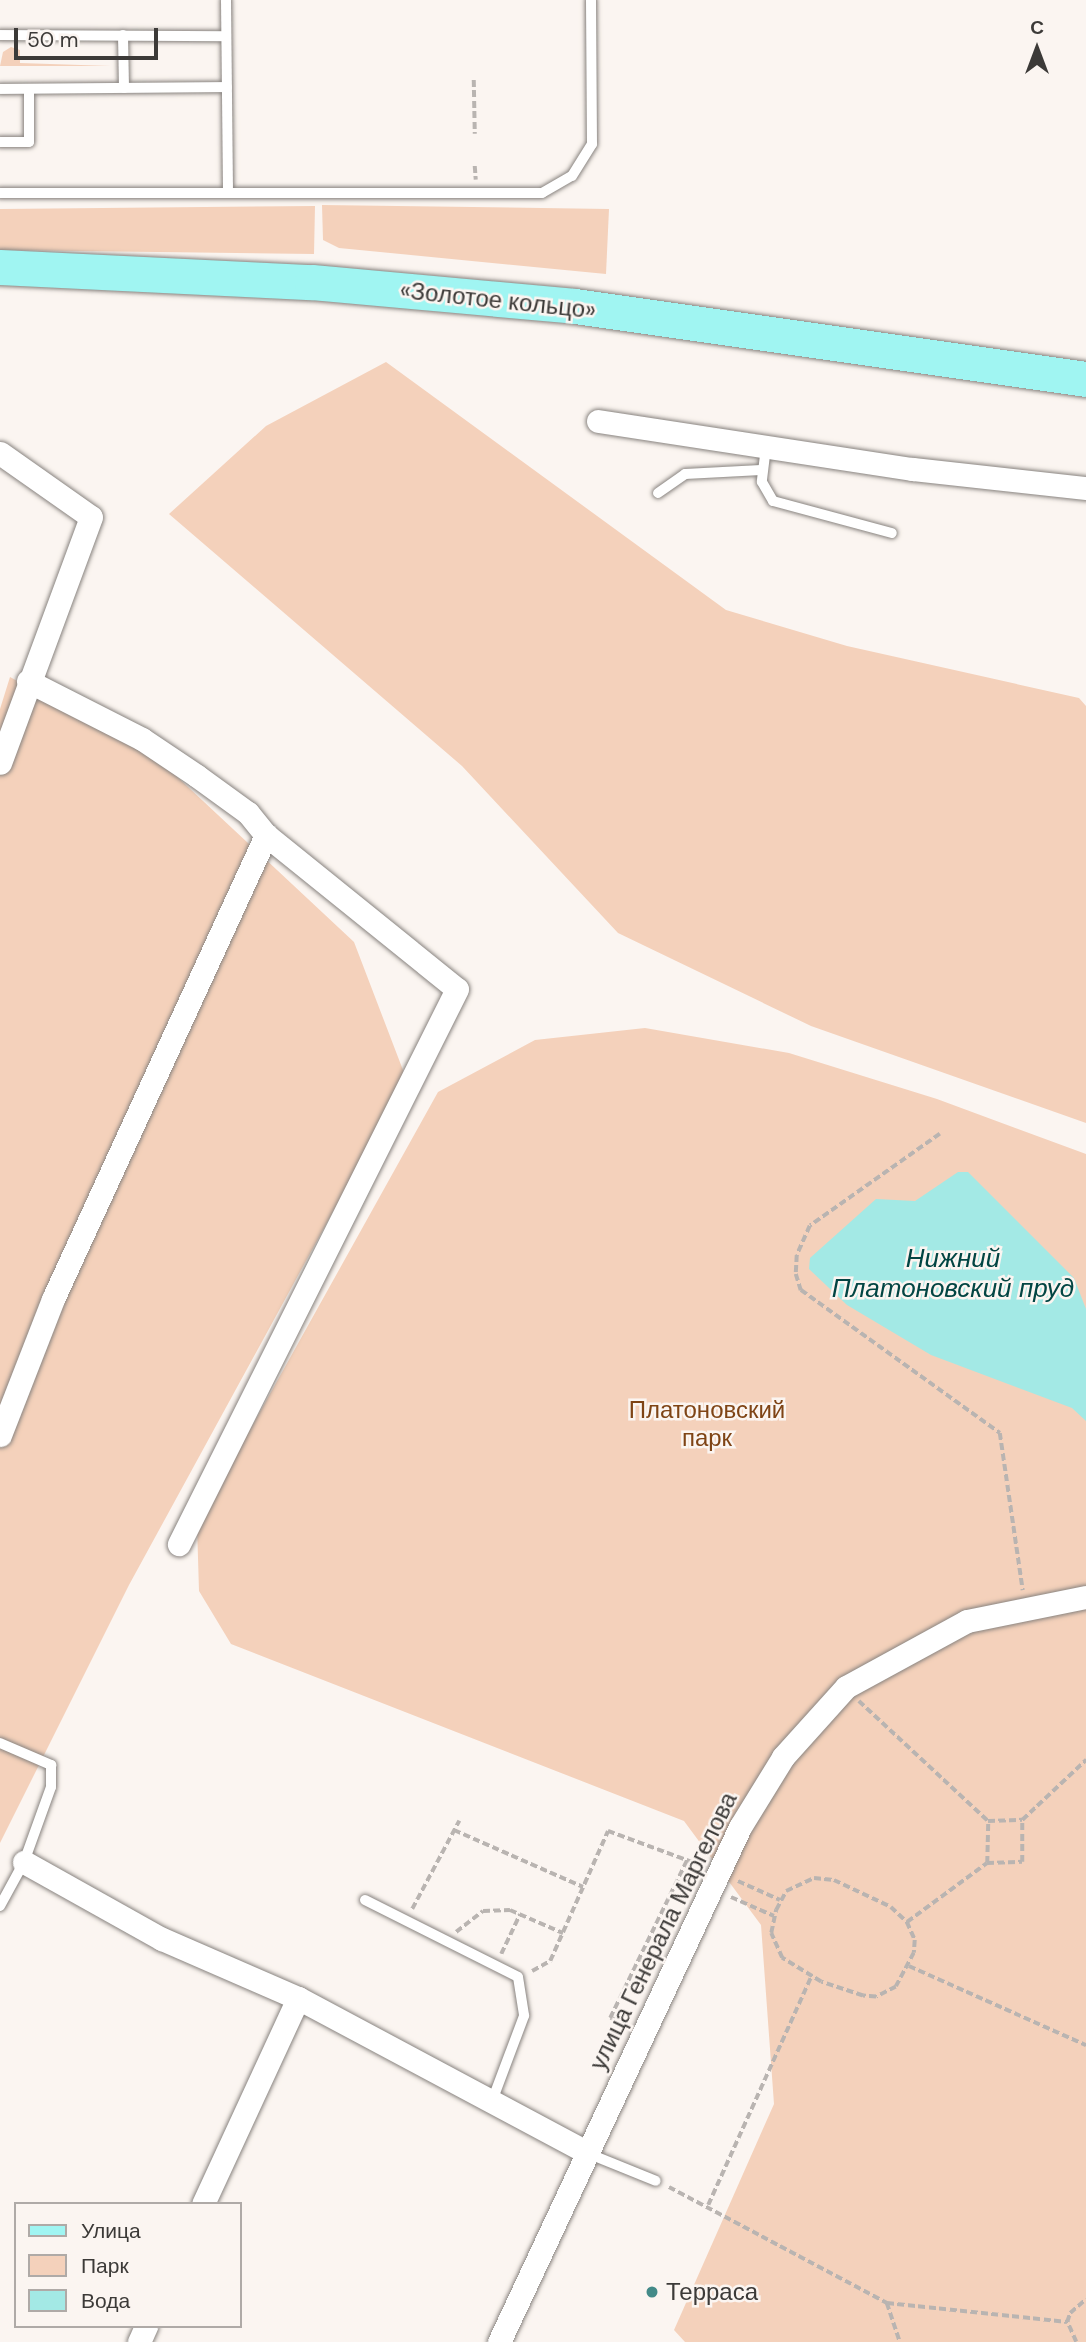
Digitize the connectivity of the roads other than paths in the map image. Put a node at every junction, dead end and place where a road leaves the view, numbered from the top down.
1 (226, 0) edge
2 (591, 0) edge
3 (0, 35) edge
4 (123, 35) junction
5 (226, 36) junction
6 (226, 87) junction
7 (124, 88) junction
8 (0, 89) edge
9 (29, 89) junction
10 (0, 142) edge
11 (0, 193) edge
12 (228, 193) junction
13 (0, 267) edge
14 (1086, 379) edge
15 (598, 421) dead end
16 (765, 447) junction
17 (0, 453) edge
18 (761, 470) junction
19 (1086, 488) edge
20 (658, 493) dead end
21 (892, 533) dead end
22 (28, 681) junction
23 (0, 763) edge
24 (266, 835) junction
25 (0, 1435) edge
26 (179, 1544) dead end
27 (1086, 1597) edge
28 (0, 1743) edge
29 (23, 1862) junction
30 (365, 1900) dead end
31 (0, 1906) edge
32 (298, 1998) junction
33 (491, 2102) junction
34 (584, 2151) junction
35 (656, 2181) road end
36 (204, 2202) edge
37 (499, 2342) edge

1 - 5 lane
2 - 12 lane
3 - 4 lane
4 - 5 lane
4 - 7 lane
5 - 6 lane
6 - 7 lane
6 - 12 lane
7 - 9 lane
8 - 9 lane
9 - 10 lane
11 - 12 lane
13 - 14 main road, «Золотое кольцо»
15 - 16 street
16 - 18 lane
16 - 19 street
17 - 22 street
18 - 20 lane
18 - 21 lane
22 - 23 street
22 - 24 street
24 - 25 street
24 - 26 street
27 - 34 street, улица Генерала Маргелова
28 - 29 lane
29 - 31 lane
29 - 32 street
30 - 33 lane
32 - 33 street
32 - 36 street
33 - 34 street
34 - 35 lane
34 - 37 street, улица Генерала Маргелова

